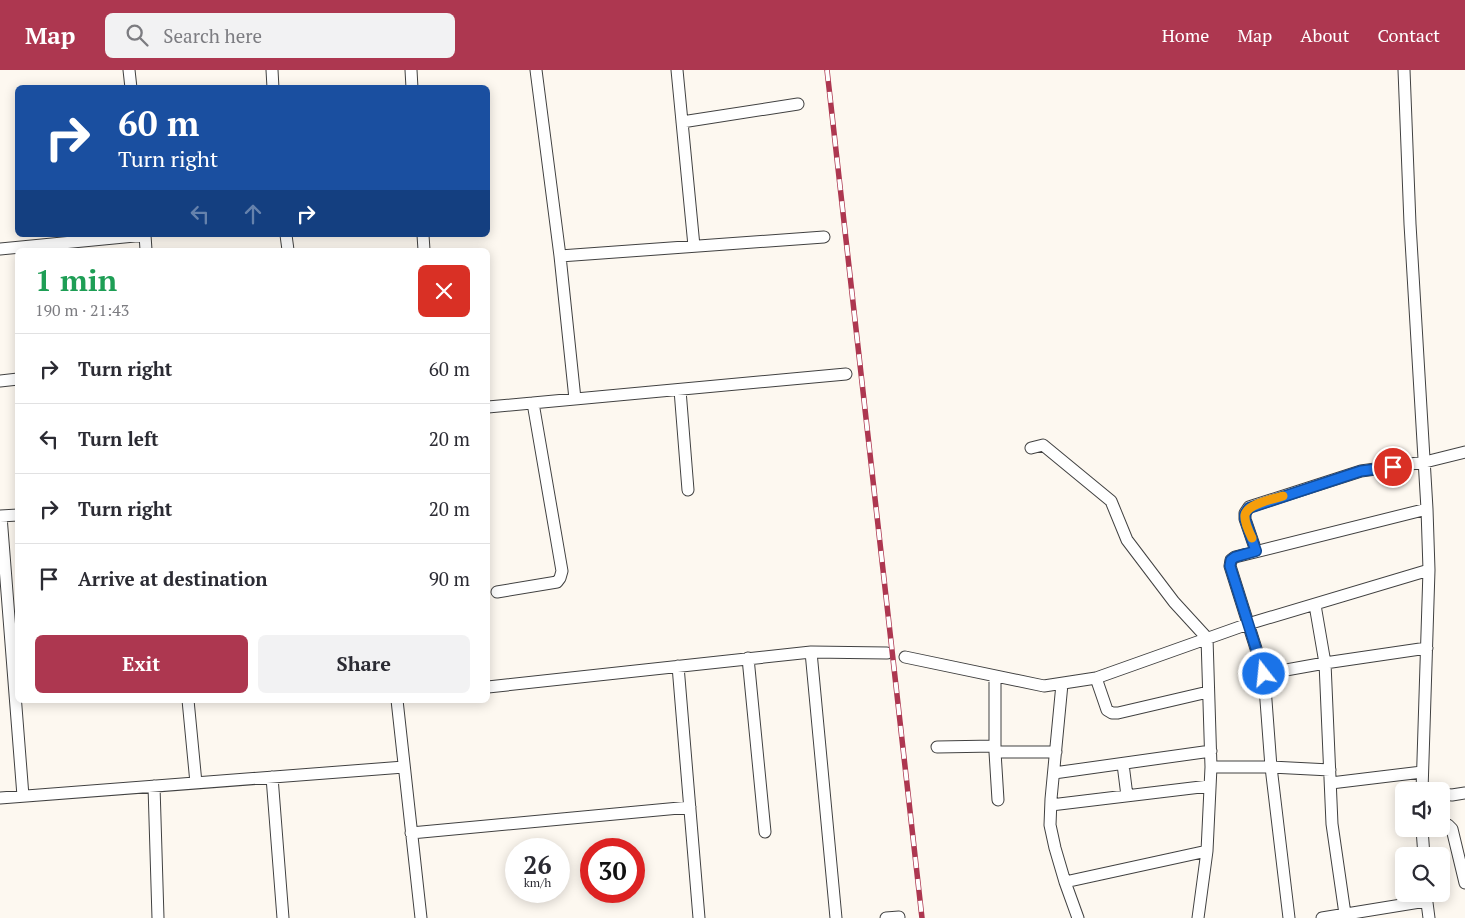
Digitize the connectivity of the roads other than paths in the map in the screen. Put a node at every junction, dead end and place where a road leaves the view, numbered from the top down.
1 (129, 70) edge
2 (272, 70) edge
3 (411, 70) edge
4 (536, 70) edge
5 (677, 70) edge
6 (1404, 70) edge
7 (131, 85) edge
8 (273, 85) edge
9 (412, 85) edge
10 (798, 104) dead end
11 (682, 122) junction
12 (116, 237) edge
13 (824, 237) dead end
14 (0, 245) edge
15 (694, 246) junction
16 (560, 256) junction
17 (846, 374) dead end
18 (15, 380) edge
19 (0, 381) edge
20 (680, 390) junction
21 (575, 399) junction
22 (533, 403) junction
23 (490, 407) edge
24 (1031, 448) dead end
25 (1465, 452) edge
26 (1425, 462) junction
27 (688, 490) dead end
28 (1427, 509) junction
29 (15, 515) edge
30 (1, 516) edge
31 (1256, 551) junction
32 (1429, 570) junction
33 (497, 592) dead end
34 (1315, 605) junction
35 (1248, 624) junction
36 (1207, 638) junction
37 (1426, 648) junction
38 (15, 649) edge
39 (811, 652) junction
40 (887, 652) dead end
41 (905, 657) dead end
42 (748, 658) junction
43 (1325, 663) junction
44 (678, 666) junction
45 (1264, 674) junction
46 (995, 676) junction
47 (1096, 678) junction
48 (1062, 684) junction
49 (490, 686) edge
50 (1208, 692) junction
51 (18, 703) edge
52 (188, 703) edge
53 (397, 703) edge
54 (937, 747) dead end
55 (995, 749) junction
56 (1211, 751) junction
57 (1056, 752) junction
58 (1123, 764) junction
59 (404, 767) junction
60 (1211, 767) junction
61 (1271, 767) junction
62 (1330, 770) junction
63 (1422, 772) junction
64 (1054, 773) junction
65 (272, 777) junction
66 (1422, 782) edge
67 (196, 783) junction
68 (1330, 783) junction
69 (154, 786) junction
70 (1210, 786) junction
71 (1465, 793) edge
72 (1450, 795) edge
73 (23, 796) junction
74 (1127, 796) junction
75 (0, 798) edge
76 (998, 800) dead end
77 (1051, 805) junction
78 (690, 807) junction
79 (1450, 827) edge
80 (765, 832) dead end
81 (411, 833) junction
82 (1206, 851) junction
83 (1065, 882) junction
84 (1465, 883) edge
85 (1407, 902) edge
86 (1427, 902) edge
87 (1346, 914) junction
88 (1358, 915) edge
89 (899, 916) dead end
90 (158, 918) edge
91 (283, 918) edge
92 (421, 918) edge
93 (699, 918) edge
94 (836, 918) edge
95 (886, 918) edge
96 (1078, 918) edge
97 (1198, 918) edge
98 (1289, 918) edge
99 (1322, 918) edge
100 (1429, 918) edge

1 - 7 street
2 - 8 street
3 - 9 street
4 - 16 street
5 - 11 street
6 - 26 street
10 - 11 street
11 - 15 street
12 - 14 street
13 - 15 street
15 - 16 street
16 - 21 street
17 - 20 street
18 - 19 street
20 - 21 street
20 - 27 street
21 - 22 street
22 - 23 street
22 - 33 street
24 - 36 street
25 - 26 street
26 - 28 street
26 - 31 street
28 - 31 street
28 - 32 street
29 - 30 street
30 - 38 street
31 - 35 street
32 - 34 street
32 - 37 street
34 - 35 street
34 - 43 street
35 - 36 street
35 - 45 street
36 - 47 street
36 - 50 street
37 - 43 street
37 - 63 street
39 - 40 street
39 - 42 street
39 - 94 street
41 - 46 street
42 - 44 street
42 - 80 street
43 - 45 street
43 - 62 street
44 - 49 street
44 - 78 street
45 - 61 street
46 - 48 street
46 - 55 street
47 - 48 street
47 - 50 street
48 - 57 street
50 - 56 street
51 - 73 street
52 - 67 street
53 - 59 street
54 - 55 street
55 - 57 street
55 - 76 street
56 - 58 street
56 - 60 street
57 - 64 street
58 - 64 street
58 - 74 street
59 - 65 street
59 - 81 street
60 - 61 street
60 - 70 street
61 - 62 street
61 - 98 street
62 - 68 street
63 - 66 street
63 - 68 street
64 - 77 street
65 - 67 street
65 - 91 street
67 - 69 street
68 - 87 street
69 - 73 street
69 - 90 street
70 - 74 street
70 - 82 street
71 - 72 street
73 - 75 street
74 - 77 street
77 - 83 street
78 - 81 street
78 - 93 street
79 - 84 street
81 - 92 street
82 - 83 street
82 - 97 street
83 - 96 street
85 - 88 street
86 - 100 street
87 - 88 street
87 - 99 street
89 - 95 street

